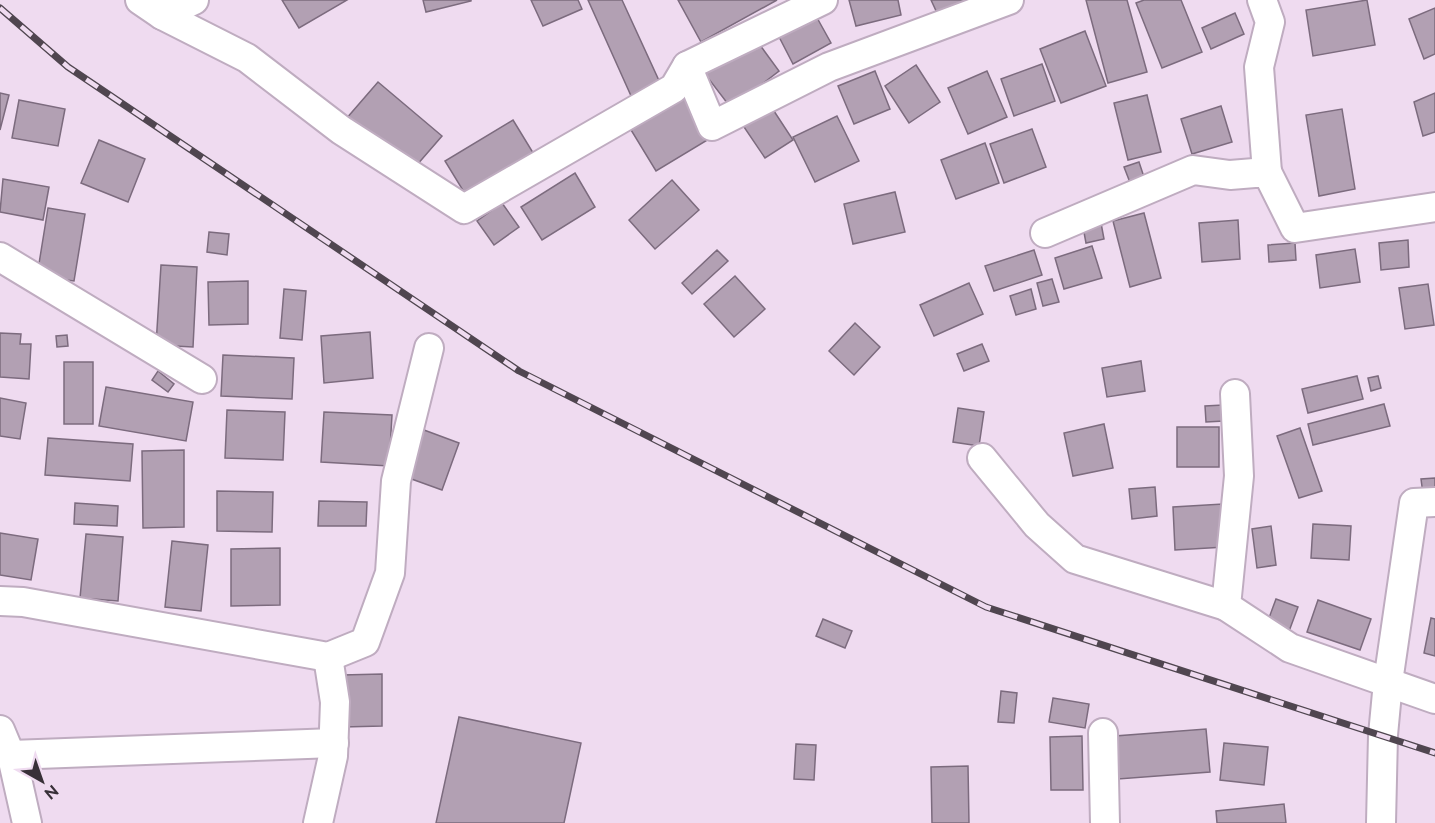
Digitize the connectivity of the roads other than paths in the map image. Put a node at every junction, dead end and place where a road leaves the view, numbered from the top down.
1 (194, 0) edge
2 (823, 0) edge
3 (1009, 0) edge
4 (1262, 0) edge
5 (151, 8) edge
6 (687, 66) junction
7 (1267, 172) junction
8 (1435, 207) edge
9 (1046, 233) dead end
10 (0, 257) edge
11 (429, 348) dead end
12 (202, 379) dead end
13 (1235, 394) dead end
14 (982, 458) dead end
15 (1435, 502) edge
16 (0, 601) edge
17 (1226, 606) junction
18 (328, 657) junction
19 (1388, 682) junction
20 (1435, 699) edge
21 (1103, 733) dead end
22 (5, 743) edge
23 (334, 743) junction
24 (17, 818) edge
25 (318, 823) edge
26 (1105, 823) edge
27 (1382, 823) edge

1 - 5 street
2 - 6 street
3 - 6 street
4 - 7 street
5 - 6 street
7 - 8 street
7 - 9 street
10 - 12 street
11 - 18 street
13 - 17 street
14 - 17 street
15 - 19 street
16 - 18 street
17 - 19 street
18 - 23 street
19 - 20 street
19 - 27 street
21 - 26 street
22 - 23 street
22 - 24 street
23 - 25 street

